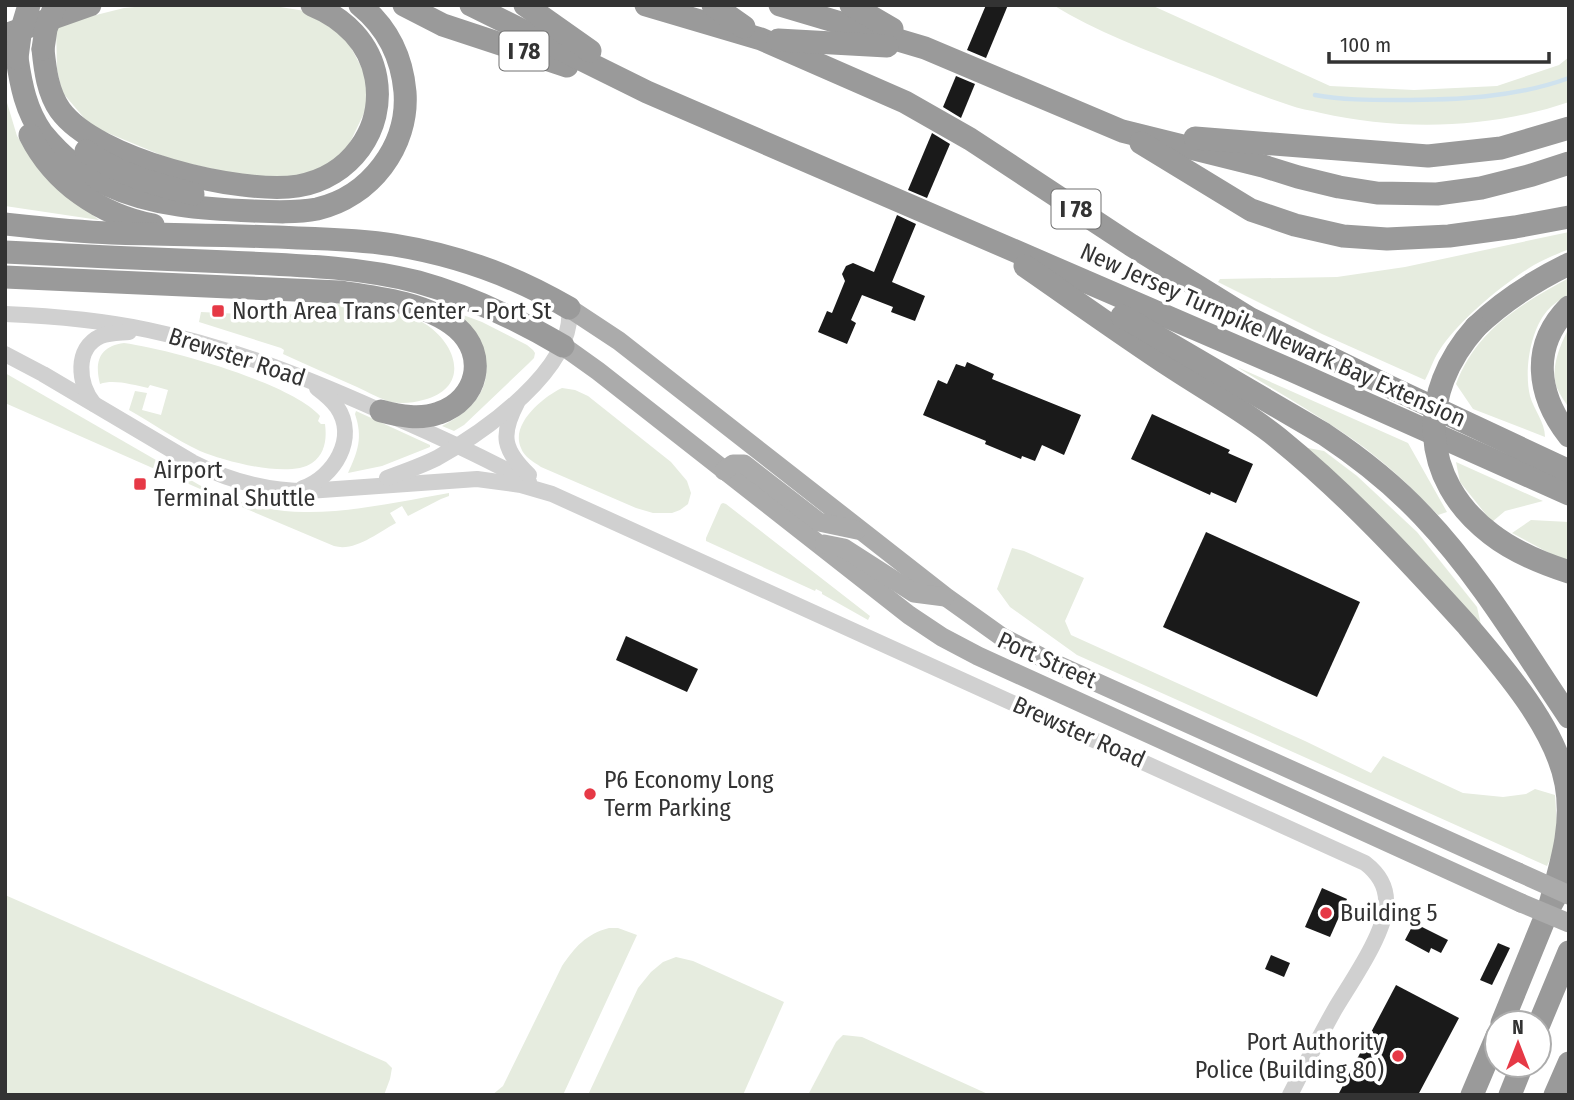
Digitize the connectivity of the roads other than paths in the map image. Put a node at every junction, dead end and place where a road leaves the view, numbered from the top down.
1 (29, 5) edge
2 (55, 5) edge
3 (312, 5) edge
4 (360, 5) edge
5 (404, 5) edge
6 (471, 5) edge
7 (525, 5) edge
8 (646, 5) edge
9 (713, 5) edge
10 (780, 5) edge
11 (851, 5) edge
12 (88, 6) edge
13 (5, 27) edge
14 (5, 35) edge
15 (761, 39) junction
16 (925, 48) junction
17 (43, 50) junction
18 (17, 58) junction
19 (647, 92) junction
20 (1569, 128) edge
21 (1122, 131) junction
22 (1569, 163) edge
23 (293, 211) junction
24 (1569, 217) edge
25 (5, 222) edge
26 (243, 235) junction
27 (983, 236) junction
28 (5, 243) edge
29 (5, 252) edge
30 (131, 258) junction
31 (1569, 264) edge
32 (5, 277) edge
33 (199, 285) junction
34 (5, 288) edge
35 (1569, 307) edge
36 (569, 308) junction
37 (5, 314) edge
38 (149, 330) junction
39 (563, 346) junction
40 (5, 354) edge
41 (298, 375) junction
42 (519, 400) junction
43 (95, 405) junction
44 (381, 411) junction
45 (1569, 436) edge
46 (457, 445) junction
47 (724, 471) junction
48 (1569, 471) edge
49 (349, 487) junction
50 (295, 491) junction
51 (552, 494) junction
52 (1569, 494) edge
53 (862, 531) junction
54 (814, 542) junction
55 (1569, 572) edge
56 (946, 597) junction
57 (1569, 717) edge
58 (1569, 869) edge
59 (1569, 895) edge
60 (1549, 908) junction
61 (1569, 923) edge
62 (1569, 952) edge
63 (1508, 1009) edge
64 (1545, 1009) edge
65 (1569, 1063) edge
66 (1483, 1069) edge
67 (1290, 1095) edge
68 (1472, 1095) edge
69 (1555, 1095) edge

1 - 18 highway, bridge
2 - 17 highway, bridge
3 - 17 highway
4 - 23 highway
5 - 19 highway, I 78
6 - 19 highway
7 - 19 highway, I 78
8 - 15 highway, I 78
9 - 15 highway, I 78
10 - 16 highway
11 - 16 highway
12 - 13 highway
12 - 14 highway
15 - 16 highway
15 - 48 highway, New Jersey Turnpike Newark Bay Extension / I 78
16 - 21 highway
17 - 23 highway
18 - 23 highway
18 - 26 highway
19 - 27 highway, New Jersey Turnpike Newark Bay Extension / I 78
20 - 21 highway
21 - 22 highway
21 - 24 highway
25 - 26 highway
26 - 36 highway
27 - 52 highway, New Jersey Turnpike Newark Bay Extension / I 78
27 - 57 highway
27 - 60 highway
28 - 30 highway
29 - 30 highway
30 - 39 highway
31 - 55 highway, bridge
32 - 33 highway
33 - 34 highway
33 - 44 highway
35 - 45 highway
36 - 39 street, Brewster Road
36 - 53 main road, Port Street
37 - 38 street, Brewster Road
38 - 41 street, Brewster Road
38 - 43 street
39 - 42 street, Brewster Road
39 - 47 main road, Port Street
40 - 43 street, Brewster Road
41 - 44 street, Brewster Road
41 - 50 street
42 - 46 street, Brewster Road
42 - 51 street
43 - 50 street, Brewster Road
44 - 46 street, Brewster Road
46 - 49 street, Brewster Road
46 - 51 street, Brewster Road
47 - 53 main road
47 - 54 main road, Port Street
49 - 50 street, Brewster Road
49 - 51 street, Brewster Road
51 - 67 street, Brewster Road
53 - 56 main road, Port Street
54 - 56 main road
54 - 61 main road, Port Street, bridge
56 - 59 main road, Port Street, bridge
58 - 60 highway
60 - 63 highway
62 - 64 highway
65 - 69 highway
66 - 68 highway

